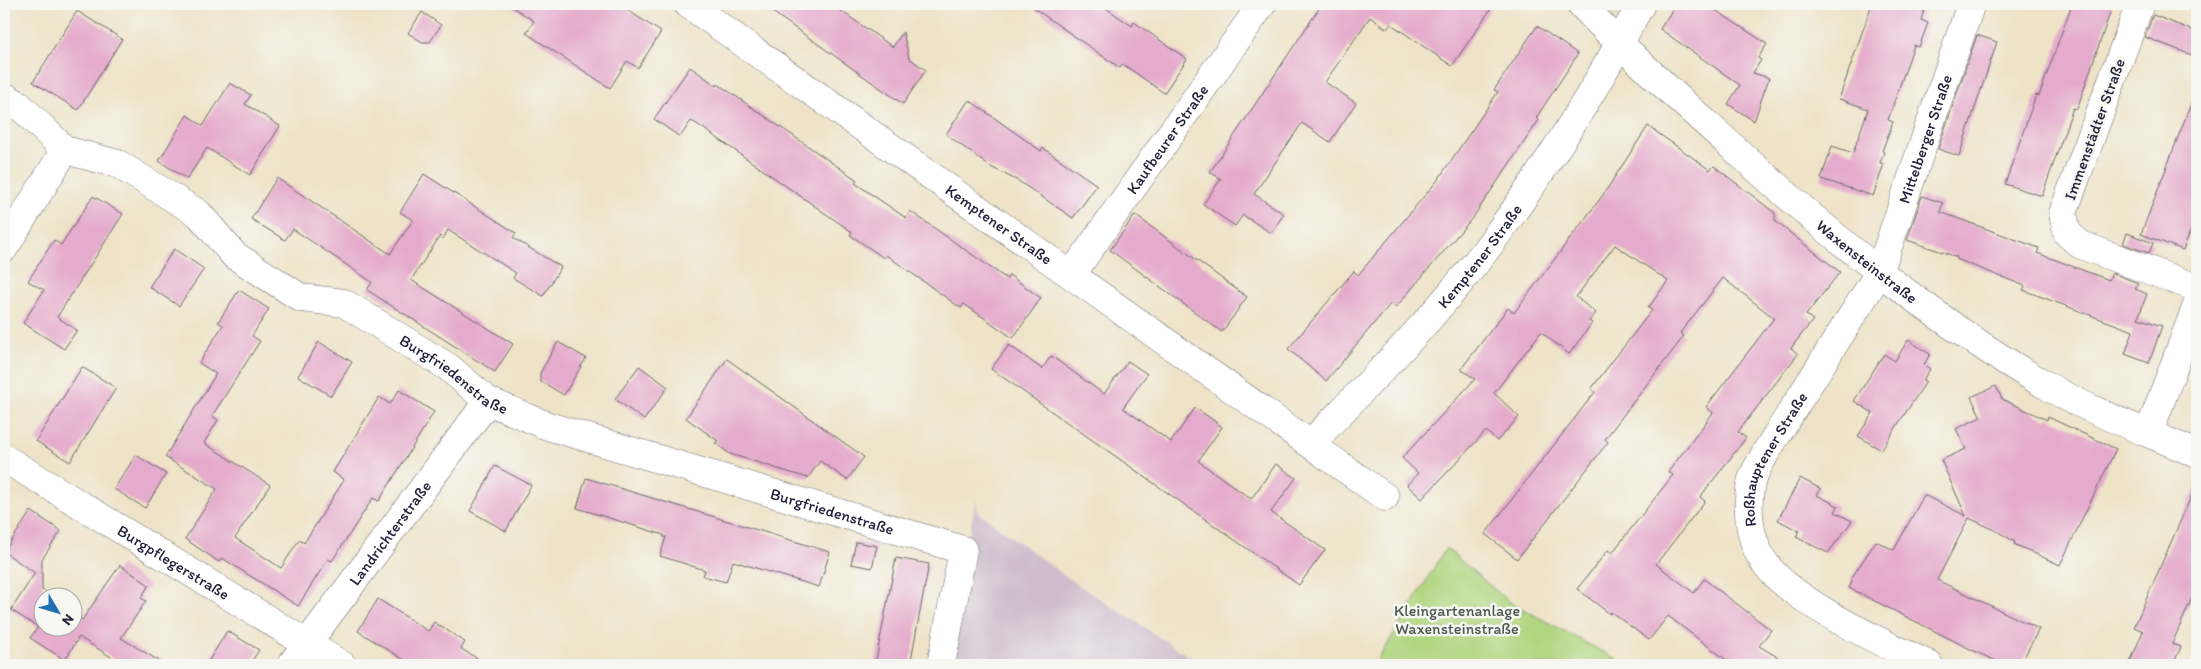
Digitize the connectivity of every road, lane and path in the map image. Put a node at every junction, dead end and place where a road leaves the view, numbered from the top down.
1 (688, 4) edge
2 (1262, 4) edge
3 (1581, 4) edge
4 (1641, 4) edge
5 (1971, 4) edge
6 (2140, 4) edge
7 (1619, 45) junction
8 (4, 96) edge
9 (65, 150) junction
10 (4, 248) edge
11 (1879, 273) junction
12 (1072, 274) junction
13 (2197, 288) edge
14 (2197, 304) edge
15 (488, 401) junction
16 (2149, 432) junction
17 (1311, 443) junction
18 (2197, 454) edge
19 (4, 458) edge
20 (1385, 497) dead end
21 (299, 655) edge
22 (342, 665) edge
23 (941, 665) edge
24 (1929, 665) edge

1 - 12 street, Kemptener Straße
2 - 12 street, Kaufbeurer Straße
3 - 7 street, Waxensteinstraße
4 - 7 street, Kemptener Straße
5 - 11 street, Mittelberger Straße
6 - 13 street, Immenstädter Straße
7 - 11 street, Waxensteinstraße
7 - 17 street, Kemptener Straße
8 - 9 street, Burgfriedenstraße
9 - 10 street
9 - 15 street, Burgfriedenstraße
11 - 16 street, Waxensteinstraße
11 - 24 street, Roßhauptener Straße
12 - 17 street, Kemptener Straße
14 - 16 street
15 - 21 street, Landrichterstraße
15 - 23 street, Burgfriedenstraße
16 - 18 street, Waxensteinstraße
17 - 20 street, Kemptener Straße
19 - 21 street, Burgpflegerstraße
21 - 22 street, Burgpflegerstraße

